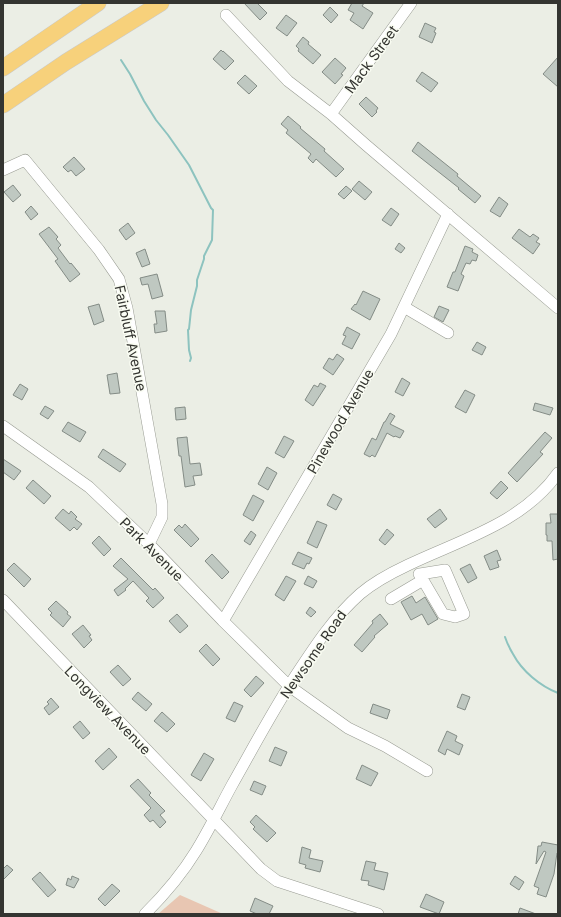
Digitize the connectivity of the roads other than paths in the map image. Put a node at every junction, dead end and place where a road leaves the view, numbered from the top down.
1 (98, 3) edge
2 (161, 3) edge
3 (411, 3) edge
4 (226, 16) dead end
5 (3, 68) edge
6 (3, 105) edge
7 (331, 114) junction
8 (3, 170) edge
9 (448, 214) junction
10 (404, 307) junction
11 (558, 308) edge
12 (448, 333) dead end
13 (3, 426) edge
14 (556, 480) edge
15 (149, 544) junction
16 (414, 562) junction
17 (422, 577) junction
18 (391, 599) dead end
19 (3, 600) edge
20 (223, 622) junction
21 (289, 686) junction
22 (426, 771) dead end
23 (213, 820) junction
24 (145, 914) edge
25 (378, 914) edge

1 - 5 highway
2 - 6 highway
3 - 7 street, Mack Street
4 - 7 street
7 - 9 street
8 - 15 street, Fairbluff Avenue
9 - 10 street, Pinewood Avenue
9 - 11 street
10 - 12 street
10 - 20 street, Pinewood Avenue
13 - 15 street, Park Avenue
14 - 16 street, Newsome Road
15 - 20 street, Park Avenue
16 - 17 street
16 - 21 street, Newsome Road
17 - 17 street
17 - 18 street
19 - 23 street, Longview Avenue
20 - 21 street, Park Avenue
21 - 22 street, Park Avenue
21 - 23 street, Newsome Road
23 - 24 street, Newsome Road
23 - 25 street, Longview Avenue

